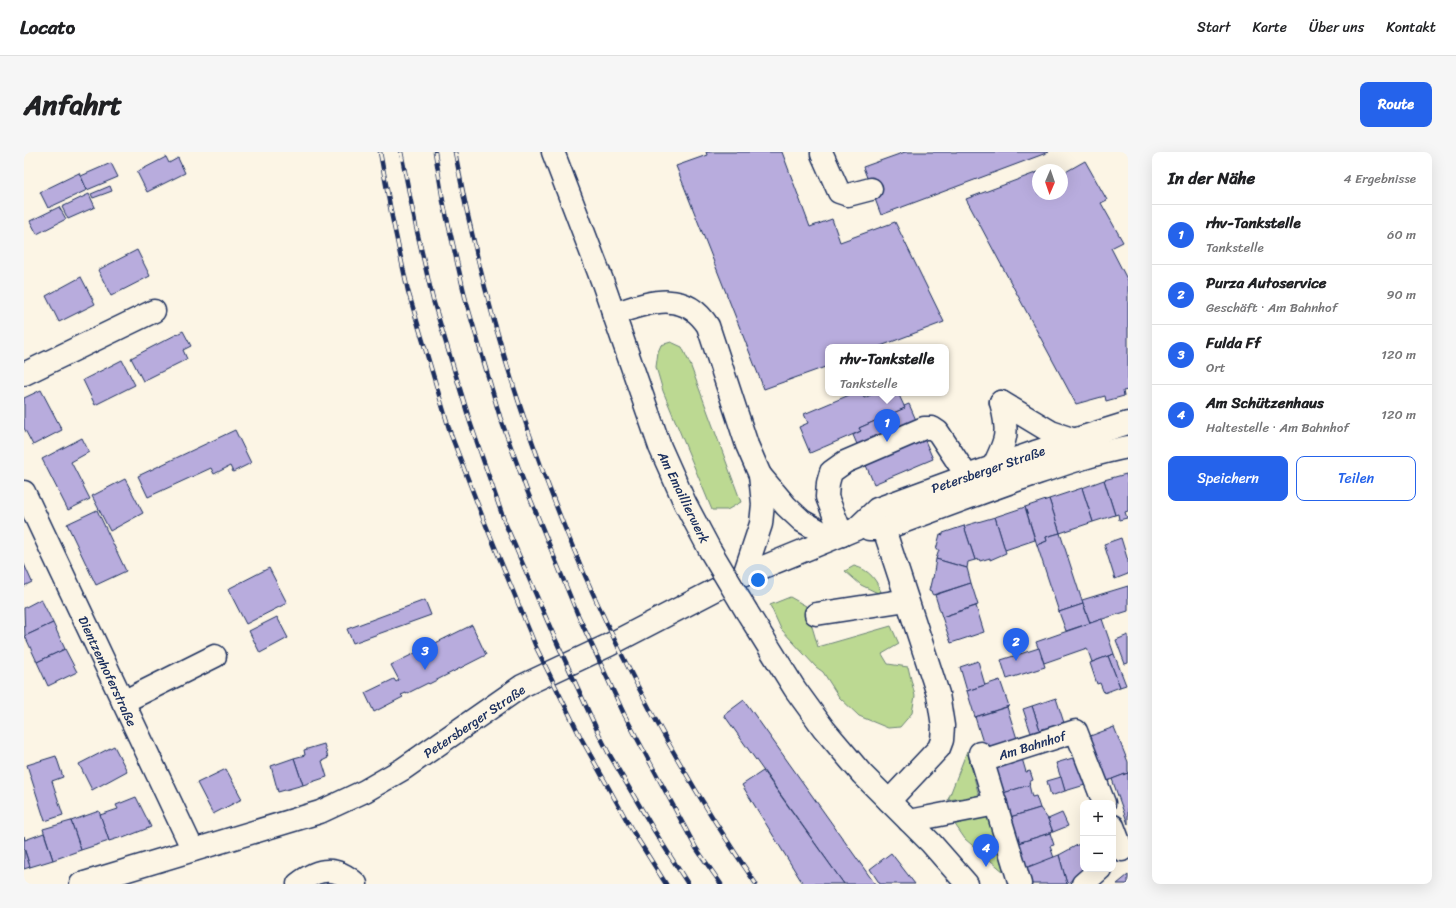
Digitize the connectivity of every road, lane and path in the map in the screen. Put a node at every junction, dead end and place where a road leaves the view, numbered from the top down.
1 (553, 152) edge
2 (824, 153) edge
3 (871, 189) dead end
4 (154, 311) dead end
5 (613, 314) junction
6 (24, 374) edge
7 (1128, 424) edge
8 (1075, 440) junction
9 (1128, 447) edge
10 (993, 467) junction
11 (760, 475) junction
12 (968, 476) junction
13 (24, 492) edge
14 (884, 529) junction
15 (843, 534) junction
16 (744, 575) junction
17 (907, 600) junction
18 (816, 614) dead end
19 (216, 656) dead end
20 (123, 702) junction
21 (1103, 800) edge
22 (889, 801) junction
23 (996, 804) junction
24 (909, 821) junction
25 (1116, 835) edge
26 (193, 850) junction
27 (1121, 851) edge
28 (1097, 872) edge
29 (81, 884) edge
30 (298, 884) edge
31 (355, 884) edge
32 (967, 884) edge
33 (1020, 884) edge
34 (1083, 884) edge

1 - 5 main road, Am Emaillierwerk
2 - 3 main road
4 - 6 main road
5 - 11 main road
5 - 22 main road, Am Emaillierwerk, bridge
7 - 8 main road, Petersberger Straße
8 - 10 main road, Petersberger Straße
8 - 10 main road
9 - 14 main road, Petersberger Straße
10 - 12 main road, Petersberger Straße
11 - 15 main road
11 - 16 main road
12 - 15 main road, Petersberger Straße
12 - 15 main road
13 - 20 main road, Dientzenhoferstraße
14 - 15 main road, Petersberger Straße
14 - 17 main road
15 - 16 main road, Petersberger Straße
16 - 26 main road, Petersberger Straße
17 - 18 main road
17 - 22 main road
19 - 20 main road
20 - 26 main road, Dientzenhoferstraße
21 - 23 main road, Am Bahnhof
22 - 24 main road
23 - 24 main road
23 - 33 main road, Am Bahnhof
24 - 32 main road
25 - 27 main road
26 - 29 main road, Petersberger Straße
28 - 34 main road
30 - 31 main road

